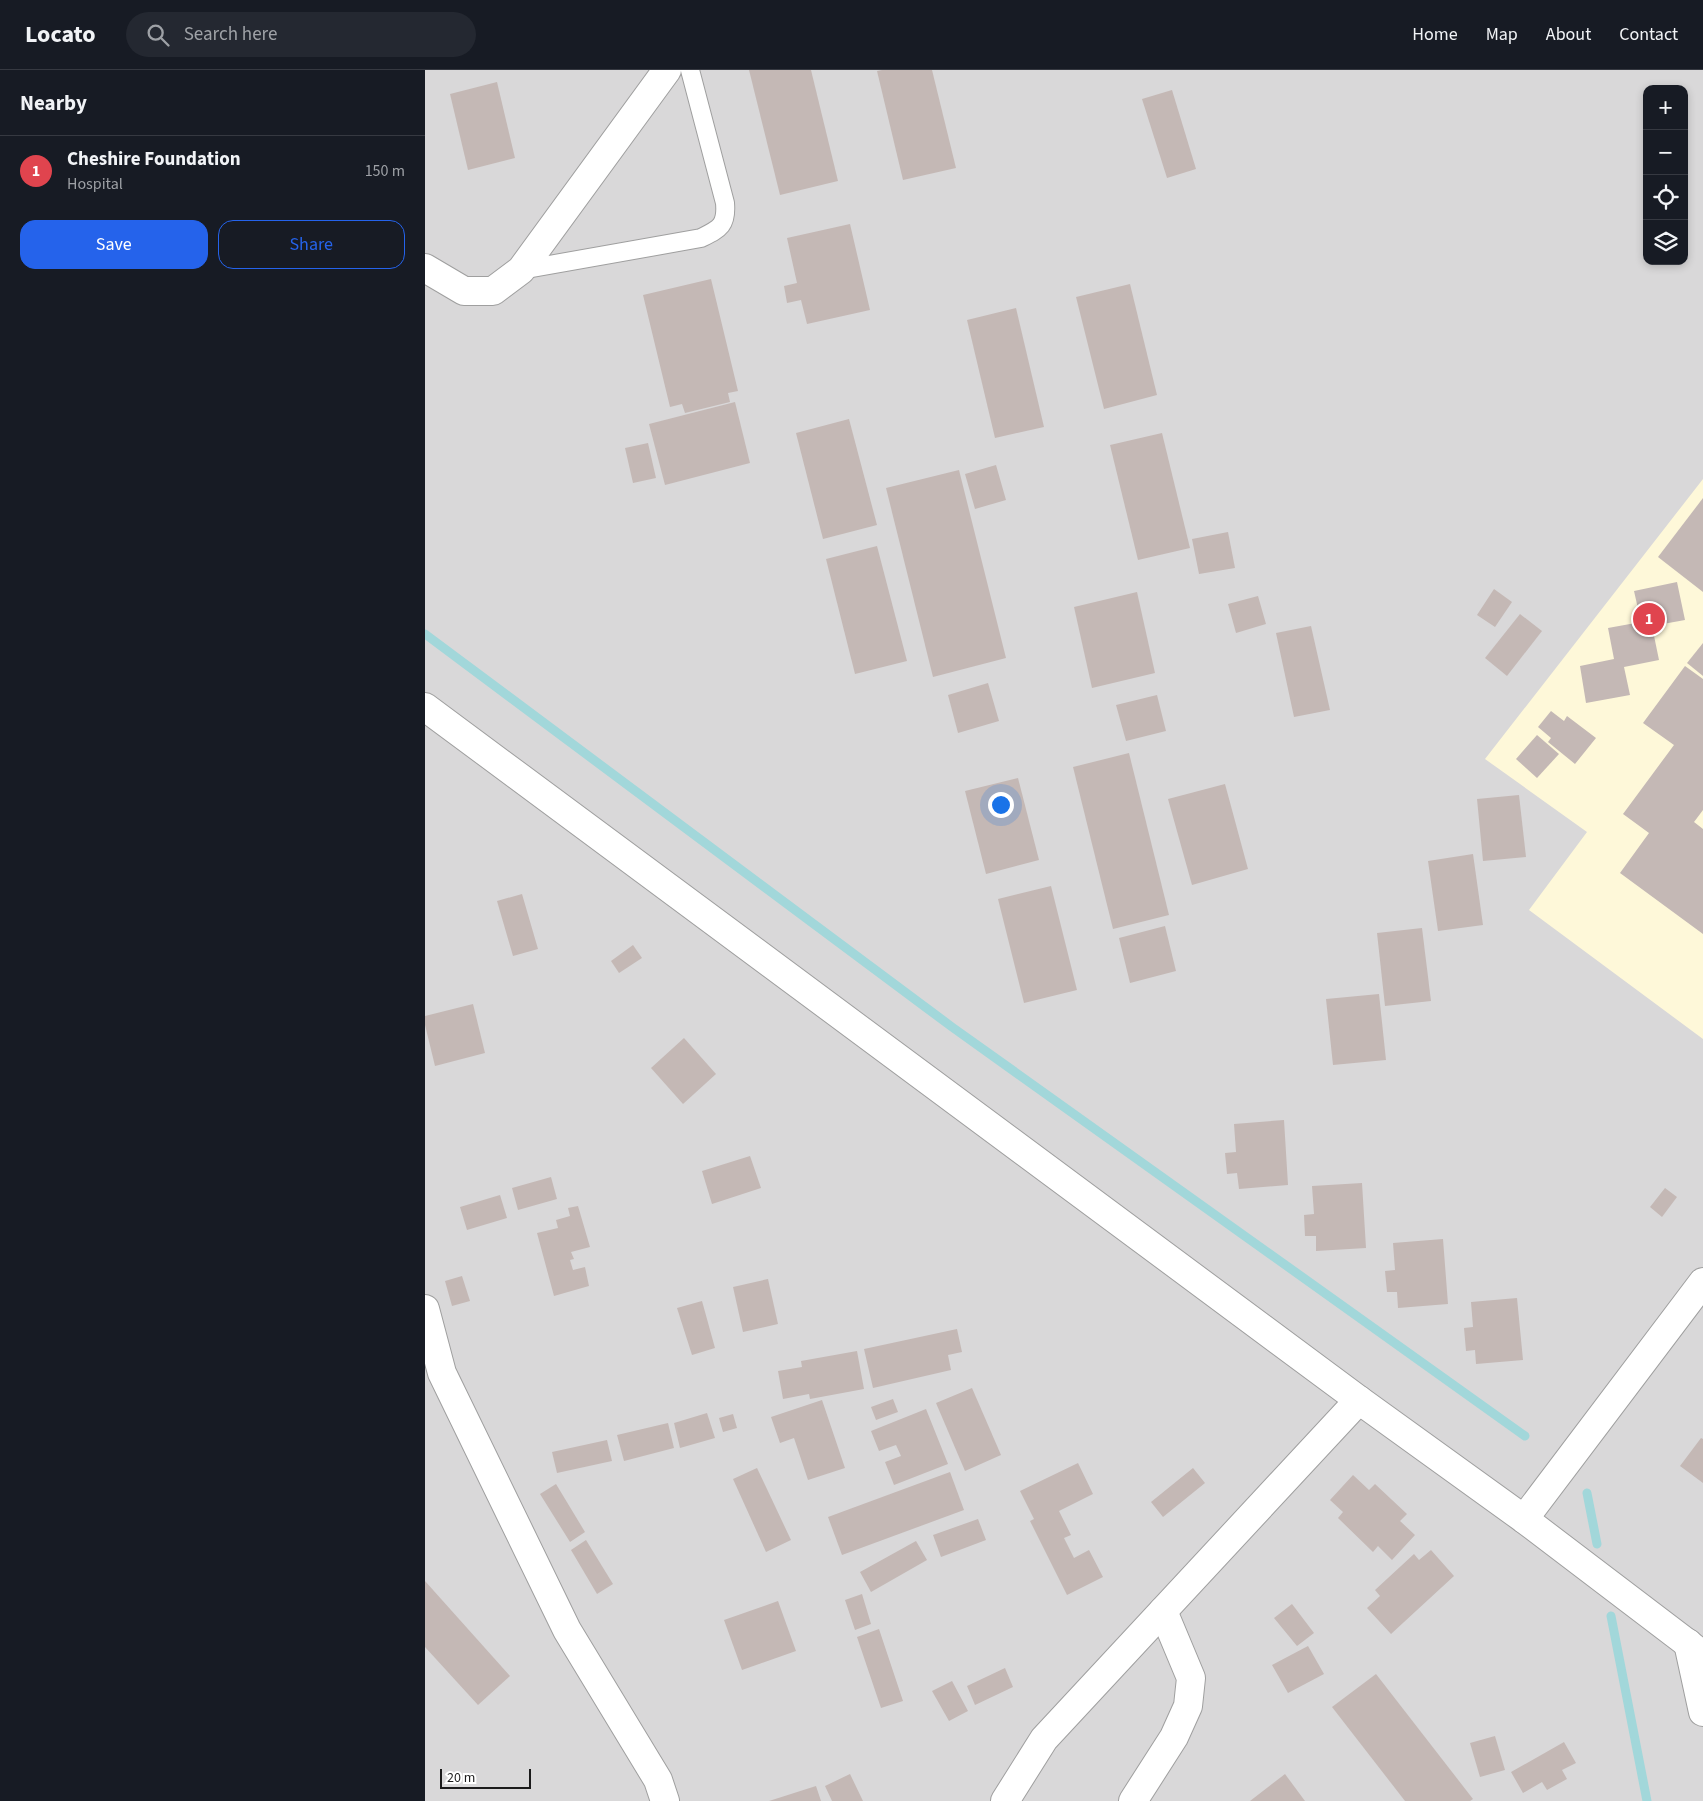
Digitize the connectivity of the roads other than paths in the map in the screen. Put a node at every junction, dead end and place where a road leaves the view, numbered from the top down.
1 (667, 70) edge
2 (690, 70) edge
3 (425, 268) edge
4 (521, 270) junction
5 (425, 707) edge
6 (1703, 1282) edge
7 (425, 1309) edge
8 (433, 1377) edge
9 (1359, 1400) junction
10 (1524, 1519) junction
11 (1163, 1611) junction
12 (1695, 1649) edge
13 (1703, 1712) edge
14 (665, 1801) edge
15 (1005, 1801) edge
16 (1133, 1801) edge

1 - 4 street
2 - 4 lane
3 - 4 street
5 - 9 street
6 - 10 street
7 - 8 street
8 - 14 street
9 - 10 street
9 - 11 street
10 - 12 street
11 - 15 street
11 - 16 street
12 - 13 street

